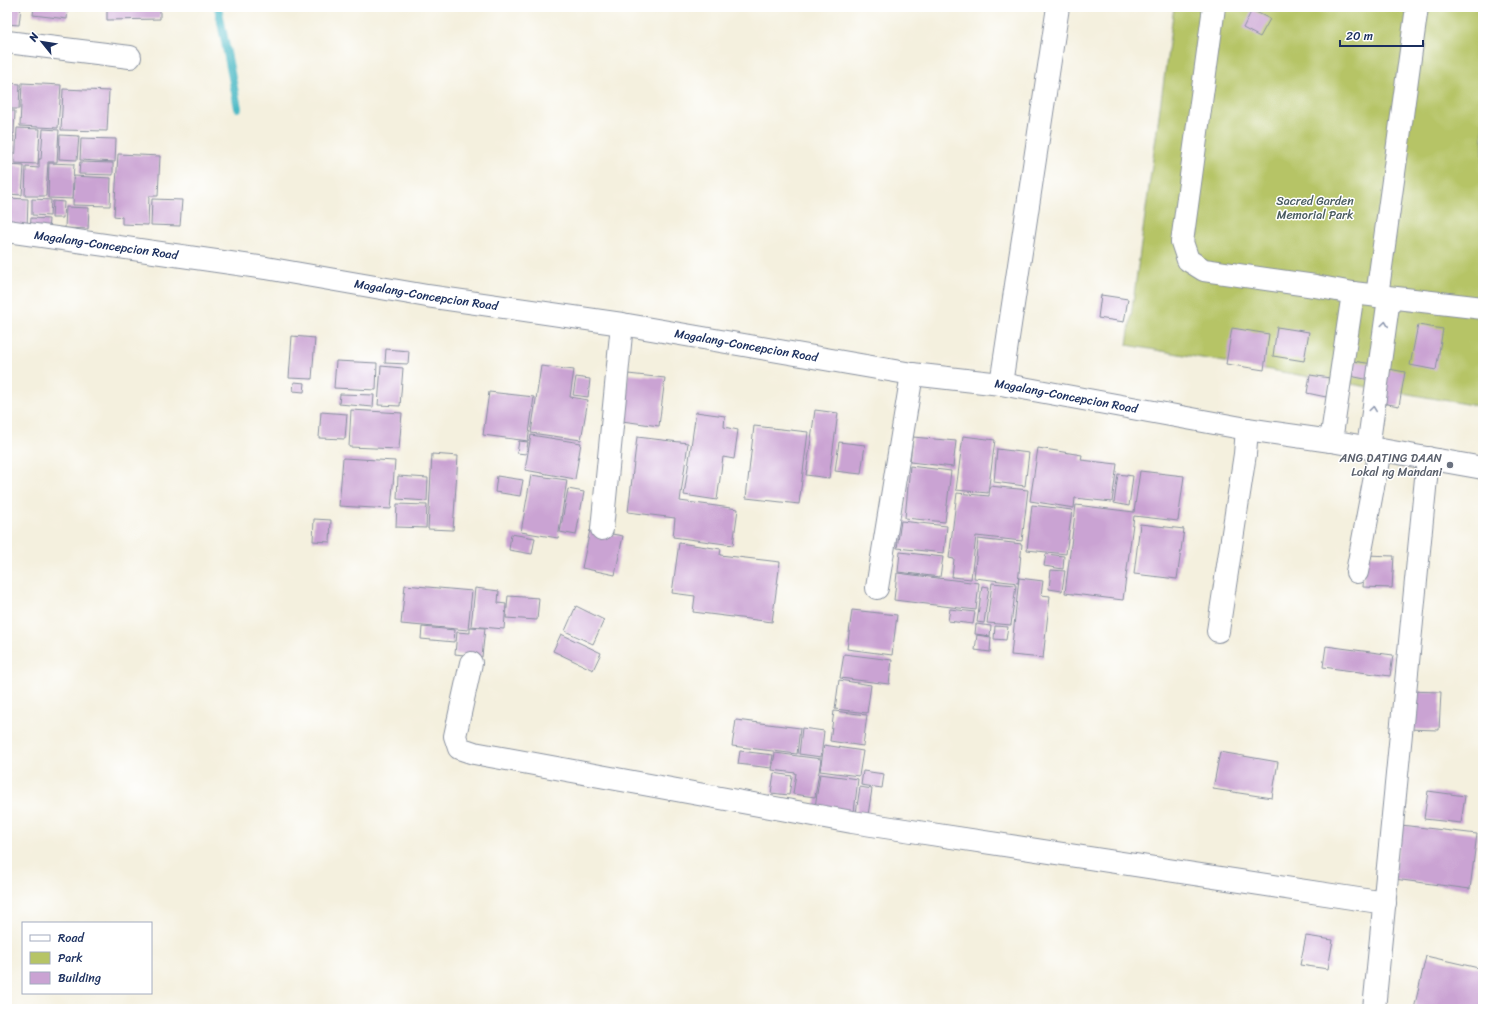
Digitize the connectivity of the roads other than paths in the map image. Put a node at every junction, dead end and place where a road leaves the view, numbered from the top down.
1 (1058, 7) edge
2 (1214, 7) edge
3 (1417, 7) edge
4 (7, 42) edge
5 (130, 57) dead end
6 (7, 231) edge
7 (1353, 293) junction
8 (1383, 297) junction
9 (1483, 308) edge
10 (622, 324) junction
11 (912, 374) junction
12 (1000, 384) junction
13 (1247, 429) junction
14 (1331, 441) junction
15 (1374, 449) junction
16 (1428, 458) junction
17 (1483, 468) edge
18 (602, 529) dead end
19 (1357, 572) dead end
20 (877, 588) dead end
21 (1218, 631) dead end
22 (471, 663) dead end
23 (1385, 903) junction
24 (1374, 1009) edge

1 - 12 street
2 - 7 street
3 - 8 street
4 - 5 street
6 - 10 street, Magalang-Concepcion Road
7 - 8 street
7 - 14 street
8 - 9 street
15 -> 8 street
10 - 11 street, Magalang-Concepcion Road
10 - 18 street
11 - 12 street, Magalang-Concepcion Road
11 - 20 street
12 - 13 street, Magalang-Concepcion Road
13 - 14 street, Magalang-Concepcion Road
13 - 21 street
14 - 15 street, Magalang-Concepcion Road
15 - 16 street, Magalang-Concepcion Road
15 - 19 street
16 - 17 street, Magalang-Concepcion Road
16 - 23 street
22 - 23 street
23 - 24 street

